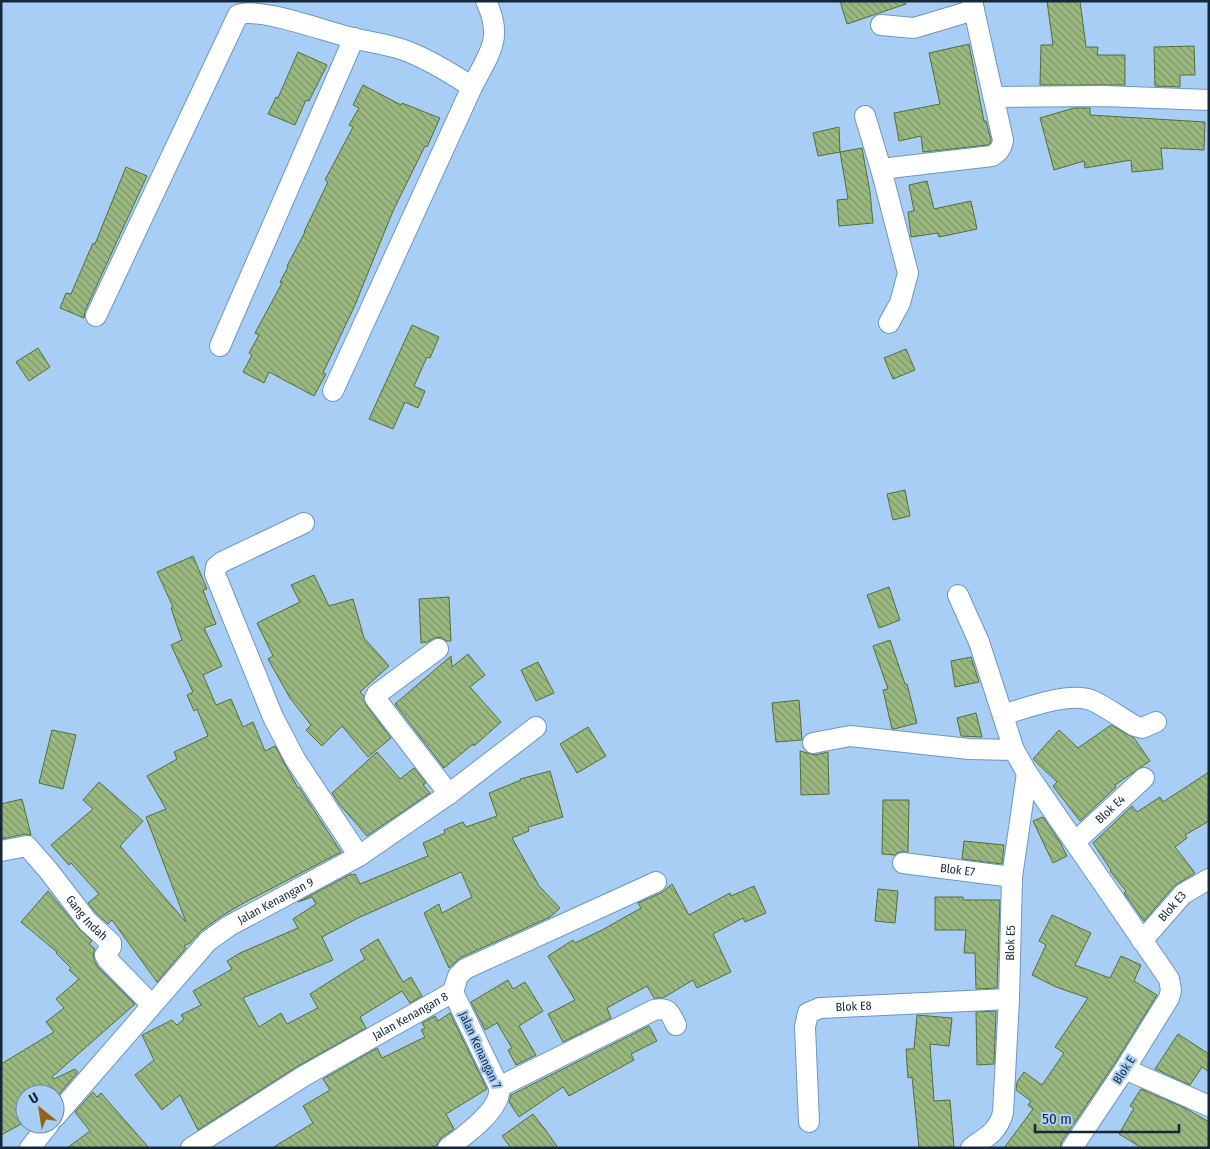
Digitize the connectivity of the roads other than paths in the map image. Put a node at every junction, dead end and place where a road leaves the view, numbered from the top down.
1 (486, 1) edge
2 (973, 6) edge
3 (881, 25) dead end
4 (354, 38) junction
5 (472, 87) junction
6 (994, 97) junction
7 (1209, 100) edge
8 (865, 116) dead end
9 (881, 169) junction
10 (96, 316) dead end
11 (889, 323) dead end
12 (220, 346) dead end
13 (333, 391) dead end
14 (304, 523) dead end
15 (958, 594) dead end
16 (438, 649) dead end
17 (1003, 715) junction
18 (1156, 722) dead end
19 (536, 727) dead end
20 (813, 743) dead end
21 (1014, 750) junction
22 (1027, 773) junction
23 (1144, 778) dead end
24 (449, 794) junction
25 (1075, 842) junction
26 (1, 851) edge
27 (359, 856) junction
28 (903, 863) dead end
29 (1012, 877) junction
30 (1209, 879) edge
31 (656, 882) dead end
32 (1142, 941) junction
33 (453, 992) junction
34 (1009, 999) junction
35 (152, 1005) junction
36 (676, 1025) dead end
37 (1125, 1069) junction
38 (499, 1087) junction
39 (65, 1105) edge
40 (1209, 1106) edge
41 (809, 1122) dead end
42 (41, 1134) edge
43 (472, 1140) edge
44 (30, 1148) edge
45 (191, 1148) edge
46 (448, 1148) edge
47 (970, 1148) edge
48 (1072, 1148) edge

1 - 5 street
2 - 3 street
2 - 6 street
4 - 5 street
4 - 10 street
4 - 12 street
5 - 13 street
6 - 7 street
6 - 9 street
8 - 9 street
9 - 11 street
14 - 27 street
15 - 17 street
16 - 24 street
17 - 18 street
17 - 21 street
19 - 24 street, Jalan Kenangan 9
20 - 21 street
21 - 22 street
22 - 25 street
22 - 29 street, Blok E5
23 - 25 street, Blok E4
24 - 27 street, Jalan Kenangan 9
25 - 32 street
26 - 35 street, Gang Indah
27 - 35 street, Jalan Kenangan 9
28 - 29 street, Blok E7
29 - 34 street, Blok E5
30 - 32 street, Blok E3
31 - 33 street, Jalan Kenangan 8
32 - 37 street, Blok E
33 - 38 street, Jalan Kenangan 7
33 - 45 street, Jalan Kenangan 8
34 - 41 street, Blok E8
34 - 47 street, Blok E5
35 - 39 street, Jalan Kenangan 9
36 - 38 street
37 - 40 street
37 - 48 street, Blok E
38 - 43 street, Jalan Kenangan 7
42 - 44 street
43 - 46 street, Jalan Kenangan 7

